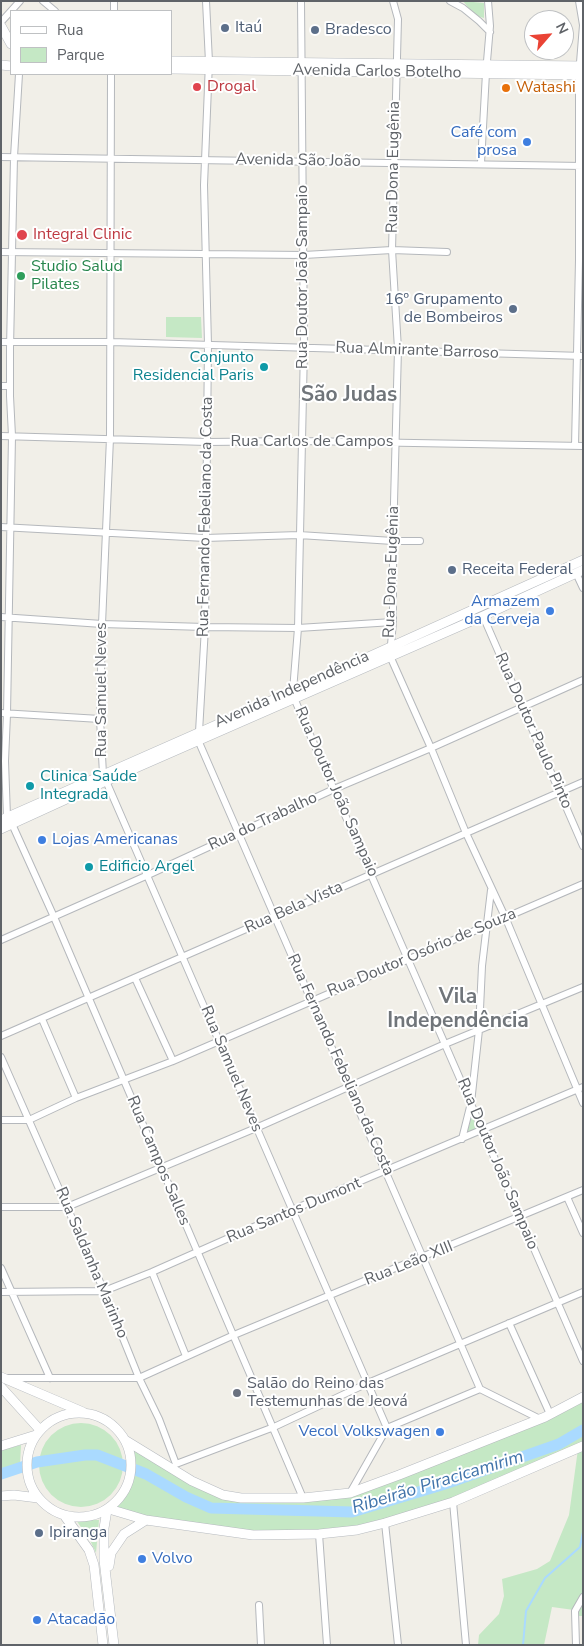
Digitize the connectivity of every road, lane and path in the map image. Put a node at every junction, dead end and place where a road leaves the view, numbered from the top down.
1 (44, 1) edge
2 (206, 1) edge
3 (302, 1) edge
4 (393, 1) edge
5 (450, 1) edge
6 (488, 1) edge
7 (579, 1) edge
8 (54, 10) edge
9 (10, 12) edge
10 (1, 22) edge
11 (1, 26) edge
12 (490, 32) junction
13 (10, 42) edge
14 (172, 61) edge
15 (209, 66) junction
16 (301, 66) junction
17 (172, 68) edge
18 (395, 68) junction
19 (486, 69) junction
20 (581, 70) edge
21 (19, 75) edge
22 (111, 75) edge
23 (1, 157) edge
24 (14, 157) junction
25 (110, 159) junction
26 (206, 160) junction
27 (302, 161) junction
28 (481, 163) junction
29 (395, 164) junction
30 (580, 165) edge
31 (392, 250) junction
32 (1, 252) edge
33 (12, 252) junction
34 (110, 252) junction
35 (447, 252) dead end
36 (206, 254) junction
37 (304, 255) junction
38 (581, 260) edge
39 (1, 342) edge
40 (11, 342) junction
41 (111, 342) junction
42 (208, 345) junction
43 (304, 347) junction
44 (398, 349) junction
45 (580, 356) edge
46 (1, 386) edge
47 (10, 386) junction
48 (1, 436) edge
49 (12, 436) junction
50 (110, 438) junction
51 (302, 441) junction
52 (207, 442) junction
53 (396, 443) junction
54 (575, 446) junction
55 (583, 446) edge
56 (1, 527) edge
57 (10, 527) junction
58 (105, 532) junction
59 (299, 534) junction
60 (205, 538) junction
61 (393, 541) junction
62 (420, 541) dead end
63 (583, 560) edge
64 (580, 571) edge
65 (583, 588) edge
66 (1, 616) edge
67 (483, 616) junction
68 (9, 617) junction
69 (393, 622) junction
70 (102, 624) junction
71 (205, 627) junction
72 (298, 628) junction
73 (390, 646) junction
74 (390, 656) junction
75 (583, 680) edge
76 (294, 694) junction
77 (522, 706) junction
78 (4, 714) edge
79 (100, 719) junction
80 (199, 736) junction
81 (431, 748) junction
82 (3, 761) edge
83 (104, 778) junction
84 (583, 782) edge
85 (334, 789) junction
86 (559, 792) junction
87 (6, 820) edge
88 (1, 829) edge
89 (239, 832) junction
90 (466, 833) junction
91 (583, 846) edge
92 (372, 874) junction
93 (148, 875) junction
94 (583, 884) edge
95 (491, 889) junction
96 (275, 916) junction
97 (54, 917) junction
98 (504, 917) junction
99 (486, 925) junction
100 (1, 940) edge
101 (182, 957) junction
102 (409, 959) junction
103 (135, 978) junction
104 (583, 986) edge
105 (88, 998) junction
106 (312, 1000) junction
107 (542, 1005) junction
108 (42, 1019) junction
109 (479, 1030) junction
110 (1, 1036) edge
111 (219, 1041) junction
112 (445, 1044) junction
113 (1, 1057) edge
114 (173, 1060) junction
115 (123, 1080) junction
116 (349, 1086) junction
117 (580, 1088) edge
118 (76, 1098) junction
119 (471, 1103) junction
120 (583, 1103) edge
121 (1, 1120) edge
122 (29, 1120) junction
123 (256, 1128) junction
124 (483, 1130) junction
125 (462, 1139) junction
126 (160, 1168) junction
127 (386, 1171) junction
128 (583, 1190) edge
129 (567, 1197) junction
130 (1, 1206) edge
131 (67, 1207) junction
132 (292, 1210) junction
133 (521, 1218) junction
134 (583, 1233) edge
135 (198, 1252) junction
136 (424, 1258) junction
137 (1, 1268) edge
138 (152, 1272) junction
139 (12, 1291) junction
140 (104, 1291) junction
141 (1, 1292) edge
142 (583, 1292) edge
143 (330, 1296) junction
144 (557, 1302) junction
145 (509, 1323) junction
146 (234, 1335) junction
147 (461, 1344) junction
148 (186, 1356) junction
149 (583, 1361) edge
150 (47, 1378) junction
151 (140, 1378) junction
152 (2, 1381) edge
153 (368, 1383) junction
154 (480, 1389) junction
155 (42, 1395) junction
156 (583, 1397) edge
157 (85, 1413) junction
158 (550, 1414) junction
159 (540, 1419) junction
160 (274, 1427) junction
161 (387, 1428) junction
162 (38, 1432) junction
163 (125, 1440) junction
164 (1, 1446) edge
165 (583, 1446) edge
166 (175, 1467) junction
167 (350, 1493) junction
168 (1, 1496) edge
169 (38, 1498) junction
170 (303, 1498) junction
171 (453, 1502) junction
172 (108, 1509) junction
173 (64, 1515) junction
174 (146, 1520) junction
175 (385, 1523) junction
176 (319, 1534) junction
177 (107, 1576) junction
178 (583, 1597) edge
179 (259, 1605) dead end
180 (103, 1645) edge
181 (114, 1645) edge
182 (262, 1645) edge
183 (327, 1645) edge
184 (398, 1645) edge
185 (466, 1645) edge
186 (576, 1645) edge

1 - 8 street
2 - 15 street, Rua Fernando Febeliano da Costa
3 - 16 street, Rua Doutor João Sampaio
4 - 18 street, Rua Dona Eugênia
5 - 12 street
6 - 12 street
7 - 20 street
9 - 10 street
11 - 13 main road
12 - 19 street
14 - 15 main road, Avenida Carlos Botelho
15 - 16 main road, Avenida Carlos Botelho
15 - 17 main road, Avenida Carlos Botelho
15 - 26 street, Rua Fernando Febeliano da Costa
16 - 18 main road, Avenida Carlos Botelho
16 - 27 street, Rua Doutor João Sampaio
18 - 19 main road, Avenida Carlos Botelho
18 - 29 street, Rua Dona Eugênia
19 - 20 main road, Avenida Carlos Botelho
19 - 28 street
20 - 30 street
21 - 24 street, Rua Campos Salles
22 - 25 street, Rua Samuel Neves
23 - 24 street, Avenida São João
24 - 25 street, Avenida São João
24 - 33 street, Rua Campos Salles
25 - 26 street, Avenida São João
25 - 34 street, Rua Samuel Neves
26 - 27 street, Avenida São João
26 - 36 street, Rua Fernando Febeliano da Costa
27 - 29 street, Avenida São João
27 - 37 street, Rua Doutor João Sampaio
28 - 29 street, Avenida São João
28 - 30 street, Avenida São João
29 - 31 street, Rua Dona Eugênia
30 - 38 street
31 - 35 street
31 - 37 street
31 - 44 street, Rua Dona Eugênia
32 - 33 street
33 - 34 street
33 - 40 street, Rua Campos Salles
34 - 36 street
34 - 41 street, Rua Samuel Neves
36 - 37 street
36 - 42 street, Rua Fernando Febeliano da Costa
37 - 43 street, Rua Doutor João Sampaio
38 - 45 street
39 - 40 street, Rua Almirante Barroso
40 - 41 street, Rua Almirante Barroso
40 - 47 street, Rua Campos Salles
41 - 42 street, Rua Almirante Barroso
41 - 50 street, Rua Samuel Neves
42 - 43 street, Rua Almirante Barroso
42 - 52 street, Rua Fernando Febeliano da Costa
43 - 44 street, Rua Almirante Barroso
43 - 51 street, Rua Doutor João Sampaio
44 - 45 street, Rua Almirante Barroso
44 - 53 street, Rua Dona Eugênia
45 - 54 street
46 - 47 street
47 - 49 street, Rua Campos Salles
48 - 49 street, Rua Carlos de Campos
49 - 50 street, Rua Carlos de Campos
49 - 57 street, Rua Campos Salles
50 - 52 street, Rua Carlos de Campos
50 - 58 street, Rua Samuel Neves
51 - 52 street, Rua Carlos de Campos
51 - 53 street, Rua Carlos de Campos
51 - 59 street, Rua Doutor João Sampaio
52 - 60 street, Rua Fernando Febeliano da Costa
53 - 54 street, Rua Carlos de Campos
53 - 61 street, Rua Dona Eugênia
54 - 55 street, Rua Carlos de Campos
56 - 57 street
57 - 58 street
57 - 68 street, Rua Campos Salles
58 - 60 street
58 - 70 street, Rua Samuel Neves
59 - 60 street
59 - 61 street
59 - 72 street, Rua Doutor João Sampaio
60 - 71 street, Rua Fernando Febeliano da Costa
61 - 62 street
61 - 69 street, Rua Dona Eugênia
63 - 73 main road, Avenida Independência
64 - 65 street
64 - 67 main road, Avenida Independência
66 - 68 street
67 - 74 main road, Avenida Independência
67 - 77 street, Rua Doutor Paulo Pinto
68 - 70 street
68 - 78 street, Rua Campos Salles
69 - 72 street
69 - 73 street, Rua Dona Eugênia
70 - 71 street
70 - 79 street, Rua Samuel Neves
71 - 72 street
71 - 80 street, Rua Fernando Febeliano da Costa
72 - 76 street, Rua Doutor João Sampaio
73 - 74 street, Rua Dona Eugênia
73 - 76 main road, Avenida Independência
74 - 76 main road, Avenida Independência
74 - 81 street, Rua Dona Eugênia
75 - 77 street, Rua do Trabalho
76 - 80 main road, Avenida Independência
76 - 85 street, Rua Doutor João Sampaio
77 - 81 street, Rua do Trabalho
77 - 86 street, Rua Doutor Paulo Pinto
78 - 79 street
78 - 82 street, Rua Campos Salles
79 - 83 street, Rua Samuel Neves
80 - 83 main road, Avenida Independência
80 - 89 street, Rua Fernando Febeliano da Costa
81 - 85 street, Rua do Trabalho
81 - 90 street, Rua Dona Eugênia
82 - 87 street, Rua Campos Salles
83 - 87 main road, Avenida Independência
83 - 87 main road, Avenida Independência
83 - 93 street, Rua Samuel Neves
84 - 86 street, Rua Bela Vista
85 - 89 street, Rua do Trabalho
85 - 92 street, Rua Doutor João Sampaio
86 - 90 street, Rua Bela Vista
86 - 91 street, Rua Doutor Paulo Pinto
87 - 88 main road, Avenida Independência
87 - 97 street, Rua Campos Salles
89 - 93 street, Rua do Trabalho
89 - 96 street, Rua Fernando Febeliano da Costa
90 - 92 street, Rua Bela Vista
90 - 95 street, Rua Dona Eugênia
92 - 96 street, Rua Bela Vista
92 - 102 street, Rua Doutor João Sampaio
93 - 97 street, Rua do Trabalho
93 - 101 street, Rua Samuel Neves
94 - 98 street, Rua Doutor Osório de Souza
95 - 98 street, Rua Dona Eugênia
95 - 99 street
96 - 101 street, Rua Bela Vista
96 - 106 street, Rua Fernando Febeliano da Costa
97 - 100 street, Rua do Trabalho
97 - 105 street, Rua Campos Salles
98 - 99 street, Rua Doutor Osório de Souza
98 - 107 street, Rua Dona Eugênia
99 - 102 street, Rua Doutor Osório de Souza
99 - 109 street
101 - 103 street, Rua Bela Vista
101 - 111 street, Rua Samuel Neves
102 - 106 street, Rua Doutor Osório de Souza
102 - 112 street, Rua Doutor João Sampaio
103 - 105 street, Rua Bela Vista
103 - 114 street
104 - 107 street
105 - 108 street, Rua Bela Vista
105 - 115 street, Rua Campos Salles
106 - 111 street, Rua Doutor Osório de Souza
106 - 116 street, Rua Fernando Febeliano da Costa
107 - 109 street
107 - 117 street, Rua Dona Eugênia
108 - 110 street, Rua Bela Vista
108 - 118 street
109 - 112 street
109 - 119 street
111 - 114 street, Rua Doutor Osório de Souza
111 - 123 street, Rua Samuel Neves
112 - 116 street
112 - 119 street, Rua Doutor João Sampaio
113 - 122 street, Rua Saldanha Marinho
114 - 115 street, Rua Doutor Osório de Souza
115 - 118 street, Rua Doutor Osório de Souza
115 - 126 street, Rua Campos Salles
116 - 123 street
116 - 127 street, Rua Fernando Febeliano da Costa
117 - 120 street, Rua Dona Eugênia
117 - 124 street, Rua Santos Dumont
118 - 122 street, Rua Doutor Osório de Souza
119 - 124 street, Rua Doutor João Sampaio
119 - 125 street
121 - 122 street
122 - 131 street, Rua Saldanha Marinho
123 - 126 street
123 - 132 street, Rua Samuel Neves
124 - 125 street, Rua Santos Dumont
124 - 133 street, Rua Doutor João Sampaio
125 - 127 street, Rua Santos Dumont
126 - 131 street
126 - 135 street, Rua Campos Salles
127 - 132 street, Rua Santos Dumont
127 - 136 street, Rua Fernando Febeliano da Costa
128 - 129 street, Rua Leão XIII
129 - 133 street, Rua Leão XIII
129 - 134 street
130 - 131 street
131 - 140 street, Rua Saldanha Marinho
132 - 135 street, Rua Santos Dumont
132 - 143 street, Rua Samuel Neves
133 - 136 street, Rua Leão XIII
133 - 144 street, Rua Doutor João Sampaio
135 - 138 street, Rua Santos Dumont
135 - 146 street, Rua Campos Salles
136 - 143 street, Rua Leão XIII
136 - 147 street, Rua Fernando Febeliano da Costa
137 - 139 street
138 - 140 street, Rua Santos Dumont
138 - 148 street
139 - 140 street
139 - 141 street
139 - 150 street
140 - 151 street, Rua Saldanha Marinho
142 - 144 street
143 - 146 street, Rua Leão XIII
143 - 153 street, Rua Samuel Neves
144 - 145 street
144 - 149 street, Rua Doutor João Sampaio
145 - 147 street
145 - 158 street
146 - 148 street, Rua Leão XIII
146 - 160 street, Rua Campos Salles
147 - 153 street
147 - 154 street, Rua Fernando Febeliano da Costa
148 - 151 street, Rua Leão XIII
150 - 151 street
150 - 152 street
150 - 155 street
151 - 166 street, Rua Saldanha Marinho
152 - 155 main road
152 - 162 main road
153 - 160 street
153 - 161 street, Rua Samuel Neves
154 - 159 street
154 - 161 street
155 - 157 main road
156 - 158 main road
157 - 162 main road
157 - 163 main road
158 - 159 main road
159 - 167 main road
160 - 166 street
160 - 170 street, Rua Campos Salles
161 - 167 street
162 - 164 main road
162 - 169 main road
163 - 166 main road
163 - 172 main road
165 - 171 main road
166 - 170 main road
167 - 170 main road
168 - 169 main road
169 - 173 main road
171 - 175 main road
171 - 185 street
172 - 173 main road
172 - 174 main road
172 - 177 main road
173 - 180 main road
174 - 176 main road
174 - 177 main road
175 - 176 main road
175 - 184 street
176 - 183 street
177 - 181 main road
178 - 186 street
179 - 182 street

